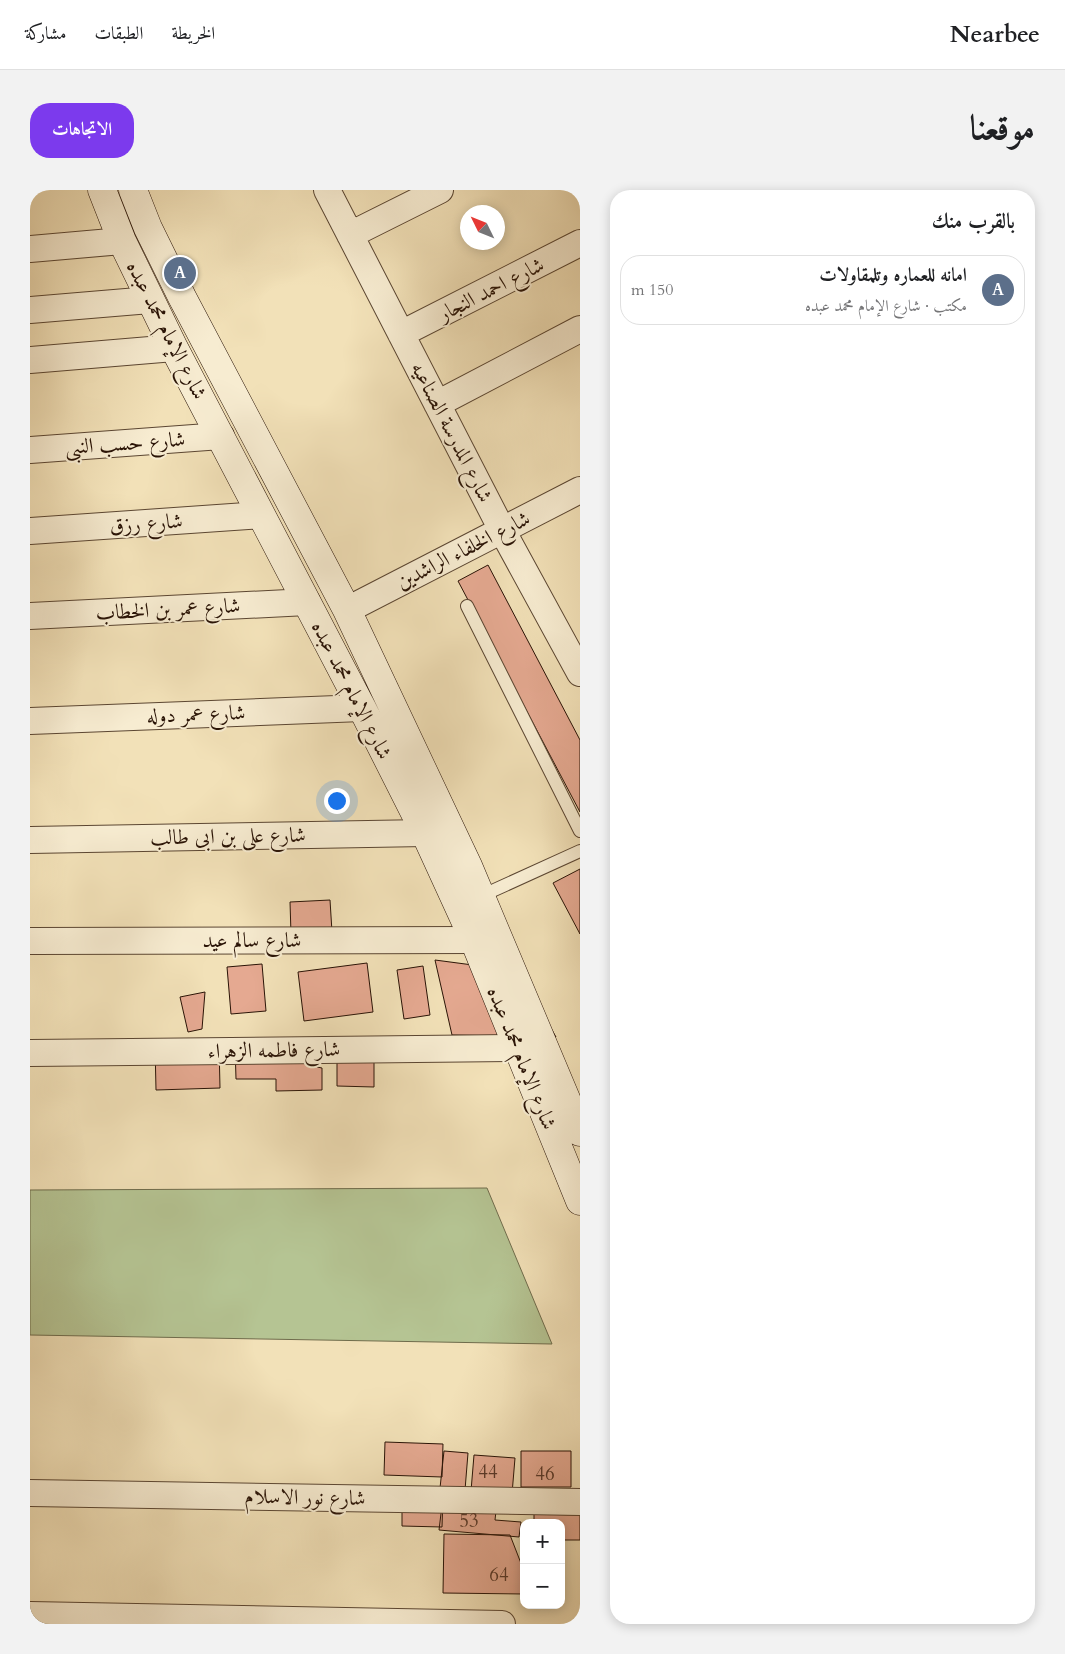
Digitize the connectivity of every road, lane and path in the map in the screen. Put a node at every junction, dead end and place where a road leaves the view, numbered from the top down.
1 (102, 190) edge
2 (133, 190) edge
3 (326, 190) edge
4 (440, 190) edge
5 (350, 235) junction
6 (122, 241) junction
7 (580, 243) edge
8 (30, 249) edge
9 (150, 300) junction
10 (30, 310) edge
11 (580, 329) edge
12 (401, 334) junction
13 (174, 348) junction
14 (30, 360) edge
15 (437, 404) junction
16 (221, 436) junction
17 (30, 450) edge
18 (580, 490) edge
19 (261, 515) junction
20 (502, 530) junction
21 (30, 531) edge
22 (307, 602) junction
23 (467, 606) dead end
24 (347, 610) junction
25 (30, 616) edge
26 (572, 638) edge
27 (580, 673) edge
28 (362, 708) junction
29 (30, 721) edge
30 (580, 831) edge
31 (425, 833) junction
32 (30, 840) edge
33 (580, 851) edge
34 (481, 896) junction
35 (474, 940) junction
36 (30, 941) edge
37 (519, 1048) junction
38 (30, 1053) edge
39 (580, 1132) edge
40 (580, 1201) edge
41 (30, 1493) edge
42 (580, 1502) edge
43 (30, 1614) edge
44 (502, 1624) edge

1 - 6 main road, شارع الإمام محمد عبده
2 - 24 main road, شارع الإمام محمد عبده
3 - 5 street, شارع المدرسة الصناعيه
4 - 5 street
5 - 12 street, شارع المدرسة الصناعيه
6 - 8 street
6 - 9 main road, شارع الإمام محمد عبده
7 - 12 street, شارع احمد النجار
9 - 10 street
9 - 13 main road, شارع الإمام محمد عبده
11 - 15 street
12 - 15 street, شارع المدرسة الصناعيه
13 - 14 street
13 - 16 main road, شارع الإمام محمد عبده
15 - 20 street, شارع المدرسة الصناعيه
16 - 17 street, شارع حسب النبى
16 - 19 main road, شارع الإمام محمد عبده
18 - 20 street, شارع الخلفاء الراشدين
19 - 21 street, شارع رزق
19 - 22 main road, شارع الإمام محمد عبده
20 - 24 street, شارع الخلفاء الراشدين
20 - 26 street, شارع المدرسة الصناعيه
22 - 25 street, شارع عمر بن الخطاب
22 - 28 main road, شارع الإمام محمد عبده
23 - 30 lane
24 - 34 main road, شارع الإمام محمد عبده
26 - 27 street, شارع المدرسة الصناعيه
28 - 29 street, شارع عمر دوله
28 - 31 main road, شارع الإمام محمد عبده
31 - 32 street, شارع على بن ابى طالب
31 - 35 main road, شارع الإمام محمد عبده
33 - 34 lane
34 - 39 main road, شارع الإمام محمد عبده
35 - 36 street, شارع سالم عيد
35 - 37 main road, شارع الإمام محمد عبده
37 - 38 street, شارع فاطمه الزهراء
37 - 40 main road, شارع الإمام محمد عبده
41 - 42 street, شارع نور الاسلام
43 - 44 street

